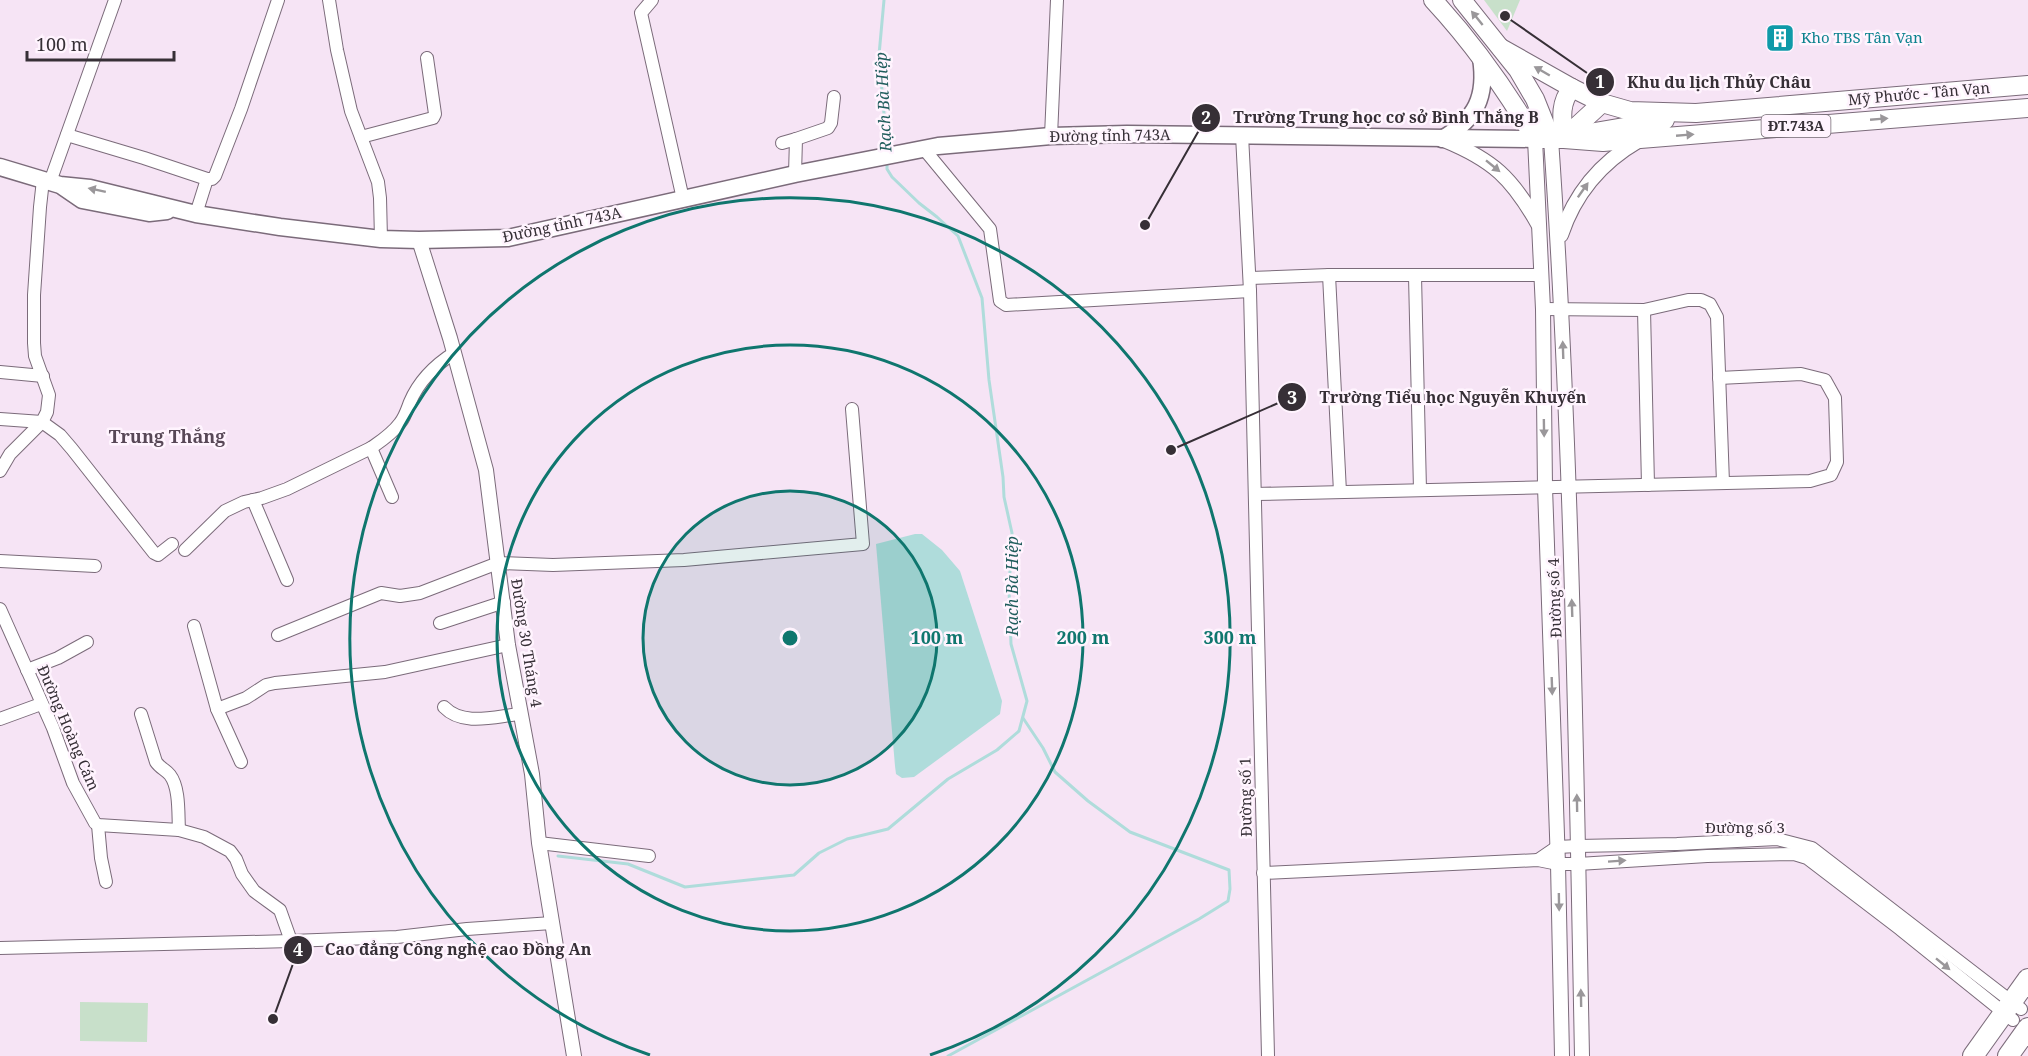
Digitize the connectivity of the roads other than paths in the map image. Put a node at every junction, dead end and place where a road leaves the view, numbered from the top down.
1 (115, 0) edge
2 (278, 0) edge
3 (330, 0) edge
4 (652, 0) edge
5 (1057, 0) edge
6 (1433, 0) edge
7 (1462, 0) edge
8 (1501, 48) junction
9 (427, 58) dead end
10 (1481, 58) junction
11 (2028, 85) edge
12 (1572, 88) junction
13 (834, 97) dead end
14 (1602, 103) junction
15 (2028, 108) edge
16 (1696, 113) junction
17 (67, 135) junction
18 (1242, 135) junction
19 (1051, 136) junction
20 (361, 137) junction
21 (796, 139) junction
22 (1442, 139) junction
23 (1550, 139) junction
24 (1640, 140) junction
25 (782, 143) dead end
26 (924, 149) junction
27 (0, 167) edge
28 (795, 174) junction
29 (207, 179) junction
30 (51, 182) junction
31 (683, 199) junction
32 (196, 214) junction
33 (1540, 227) junction
34 (381, 239) junction
35 (419, 240) junction
36 (1559, 243) junction
37 (1542, 275) junction
38 (1329, 276) junction
39 (1415, 276) junction
40 (1250, 278) junction
41 (1250, 291) junction
42 (1543, 309) junction
43 (1562, 309) junction
44 (1644, 310) junction
45 (454, 353) junction
46 (0, 372) edge
47 (43, 376) junction
48 (1719, 378) junction
49 (852, 409) dead end
50 (0, 419) edge
51 (42, 422) junction
52 (371, 448) junction
53 (0, 471) edge
54 (1723, 483) junction
55 (1647, 485) junction
56 (1545, 487) junction
57 (1568, 487) junction
58 (1420, 490) junction
59 (1340, 492) junction
60 (1256, 494) junction
61 (392, 497) dead end
62 (253, 500) junction
63 (172, 543) dead end
64 (185, 550) dead end
65 (0, 561) edge
66 (498, 563) junction
67 (95, 566) dead end
68 (287, 580) dead end
69 (504, 602) junction
70 (0, 609) edge
71 (440, 623) dead end
72 (194, 626) dead end
73 (278, 635) dead end
74 (87, 642) dead end
75 (508, 645) junction
76 (27, 670) junction
77 (42, 704) junction
78 (444, 707) dead end
79 (217, 709) junction
80 (141, 714) dead end
81 (520, 714) junction
82 (0, 719) edge
83 (241, 762) dead end
84 (98, 825) junction
85 (179, 830) junction
86 (539, 843) junction
87 (1578, 846) junction
88 (1557, 847) junction
89 (1795, 849) junction
90 (649, 856) dead end
91 (1538, 860) junction
92 (1558, 864) junction
93 (1578, 864) junction
94 (1263, 873) junction
95 (106, 882) dead end
96 (552, 923) junction
97 (291, 941) junction
98 (0, 948) edge
99 (2028, 979) edge
100 (2018, 1012) edge
101 (2028, 1042) edge
102 (574, 1056) edge
103 (1268, 1056) edge
104 (1562, 1056) edge
105 (1582, 1056) edge
106 (1973, 1056) edge
107 (1986, 1056) edge
108 (2008, 1056) edge
109 (2018, 1056) edge

1 - 17 street
2 - 29 street
3 - 20 street
4 - 31 street
5 - 19 street
6 - 10 main road
8 -> 7 main road, Mỹ Phước - Tân Vạn
12 -> 8 main road, Mỹ Phước - Tân Vạn
8 - 23 main road, Mỹ Phước - Tân Vạn
9 - 20 street
10 - 22 main road
10 - 23 main road
11 - 16 main road, Mỹ Phước - Tân Vạn / ĐT.743A
12 - 14 main road, Mỹ Phước - Tân Vạn
12 - 23 main road
13 - 21 street
14 - 16 main road, Mỹ Phước - Tân Vạn
14 - 23 main road
24 -> 15 main road, Mỹ Phước - Tân Vạn / ĐT.743A
16 - 23 main road, Đường tỉnh 743A / ĐT.743A
17 - 29 street
17 - 30 street
18 - 19 main road, Đường tỉnh 743A / ĐT.743A
18 - 22 main road, Đường tỉnh 743A / ĐT.743A
18 - 40 street, Đường số 1
19 - 26 main road, Đường tỉnh 743A / ĐT.743A
20 - 34 street
21 - 25 street
21 - 28 street
22 - 23 main road, Đường tỉnh 743A / ĐT.743A
22 -> 33 street
23 - 24 main road, Mỹ Phước - Tân Vạn / ĐT.743A
23 - 33 street, Đường số 4
23 - 36 street, Đường số 4
36 -> 24 street
26 - 28 main road, Đường tỉnh 743A / ĐT.743A
26 - 41 street
27 - 30 main road, Đường tỉnh 743A / ĐT.743A
28 - 31 main road, Đường tỉnh 743A / ĐT.743A
29 - 32 street
30 - 32 main road, Đường tỉnh 743A / ĐT.743A
30 - 47 street
31 - 35 main road, Đường tỉnh 743A / ĐT.743A
32 - 34 main road, Đường tỉnh 743A / ĐT.743A
33 - 37 street, Đường số 4
34 - 35 main road, Đường tỉnh 743A / ĐT.743A
35 - 45 street, Đường 30 Tháng 4
36 - 43 street, Đường số 4
37 - 39 street
37 - 42 street, Đường số 4
38 - 39 street
38 - 40 street
38 - 59 street
39 - 58 street
40 - 41 street, Đường số 1
41 - 60 street, Đường số 1
42 - 43 street
42 -> 56 street, Đường số 4
43 - 44 street
57 -> 43 street, Đường số 4
44 - 48 street
44 - 55 street
45 - 52 street
45 - 66 street, Đường 30 Tháng 4
46 - 47 street
47 - 51 street
48 - 54 street
48 - 54 street
49 - 66 street
50 - 51 street
51 - 53 street
51 - 63 street
52 - 61 street
52 - 62 street
54 - 55 street
55 - 57 street
56 - 57 street
56 - 58 street
56 -> 88 street, Đường số 4
87 -> 57 street, Đường số 4
58 - 59 street
59 - 60 street
60 - 94 street, Đường số 1
62 - 64 street
62 - 68 street
65 - 67 street
66 - 69 street, Đường 30 Tháng 4
66 - 73 street
69 - 71 street
69 - 75 street, Đường 30 Tháng 4
70 - 76 street, Đường Hoàng Cám
72 - 79 street
74 - 76 street
75 - 79 street
75 - 81 street, Đường 30 Tháng 4
76 - 77 street, Đường Hoàng Cám
77 - 82 street
77 - 84 street, Đường Hoàng Cám
78 - 81 street
79 - 83 street
80 - 85 street
81 - 86 street, Đường 30 Tháng 4
84 - 85 street
84 - 95 street
85 - 97 street
86 - 90 street
86 - 96 street, Đường 30 Tháng 4
87 - 88 street, Đường số 3
87 - 89 street, Đường số 3
87 - 93 street, Đường số 4
88 - 91 street
88 - 92 street, Đường số 4
93 -> 89 street, Đường số 3
89 - 100 street, Đường số 3
91 - 92 street, Đường số 3
91 - 94 street, Đường số 3
92 - 93 street, Đường số 3
92 -> 104 street, Đường số 4
105 -> 93 street, Đường số 4
94 - 103 street, Đường số 1
96 - 97 street
96 - 102 street, Đường 30 Tháng 4
97 - 98 street
99 - 100 highway
100 - 106 highway
100 - 107 highway
100 - 108 highway
101 - 109 highway

